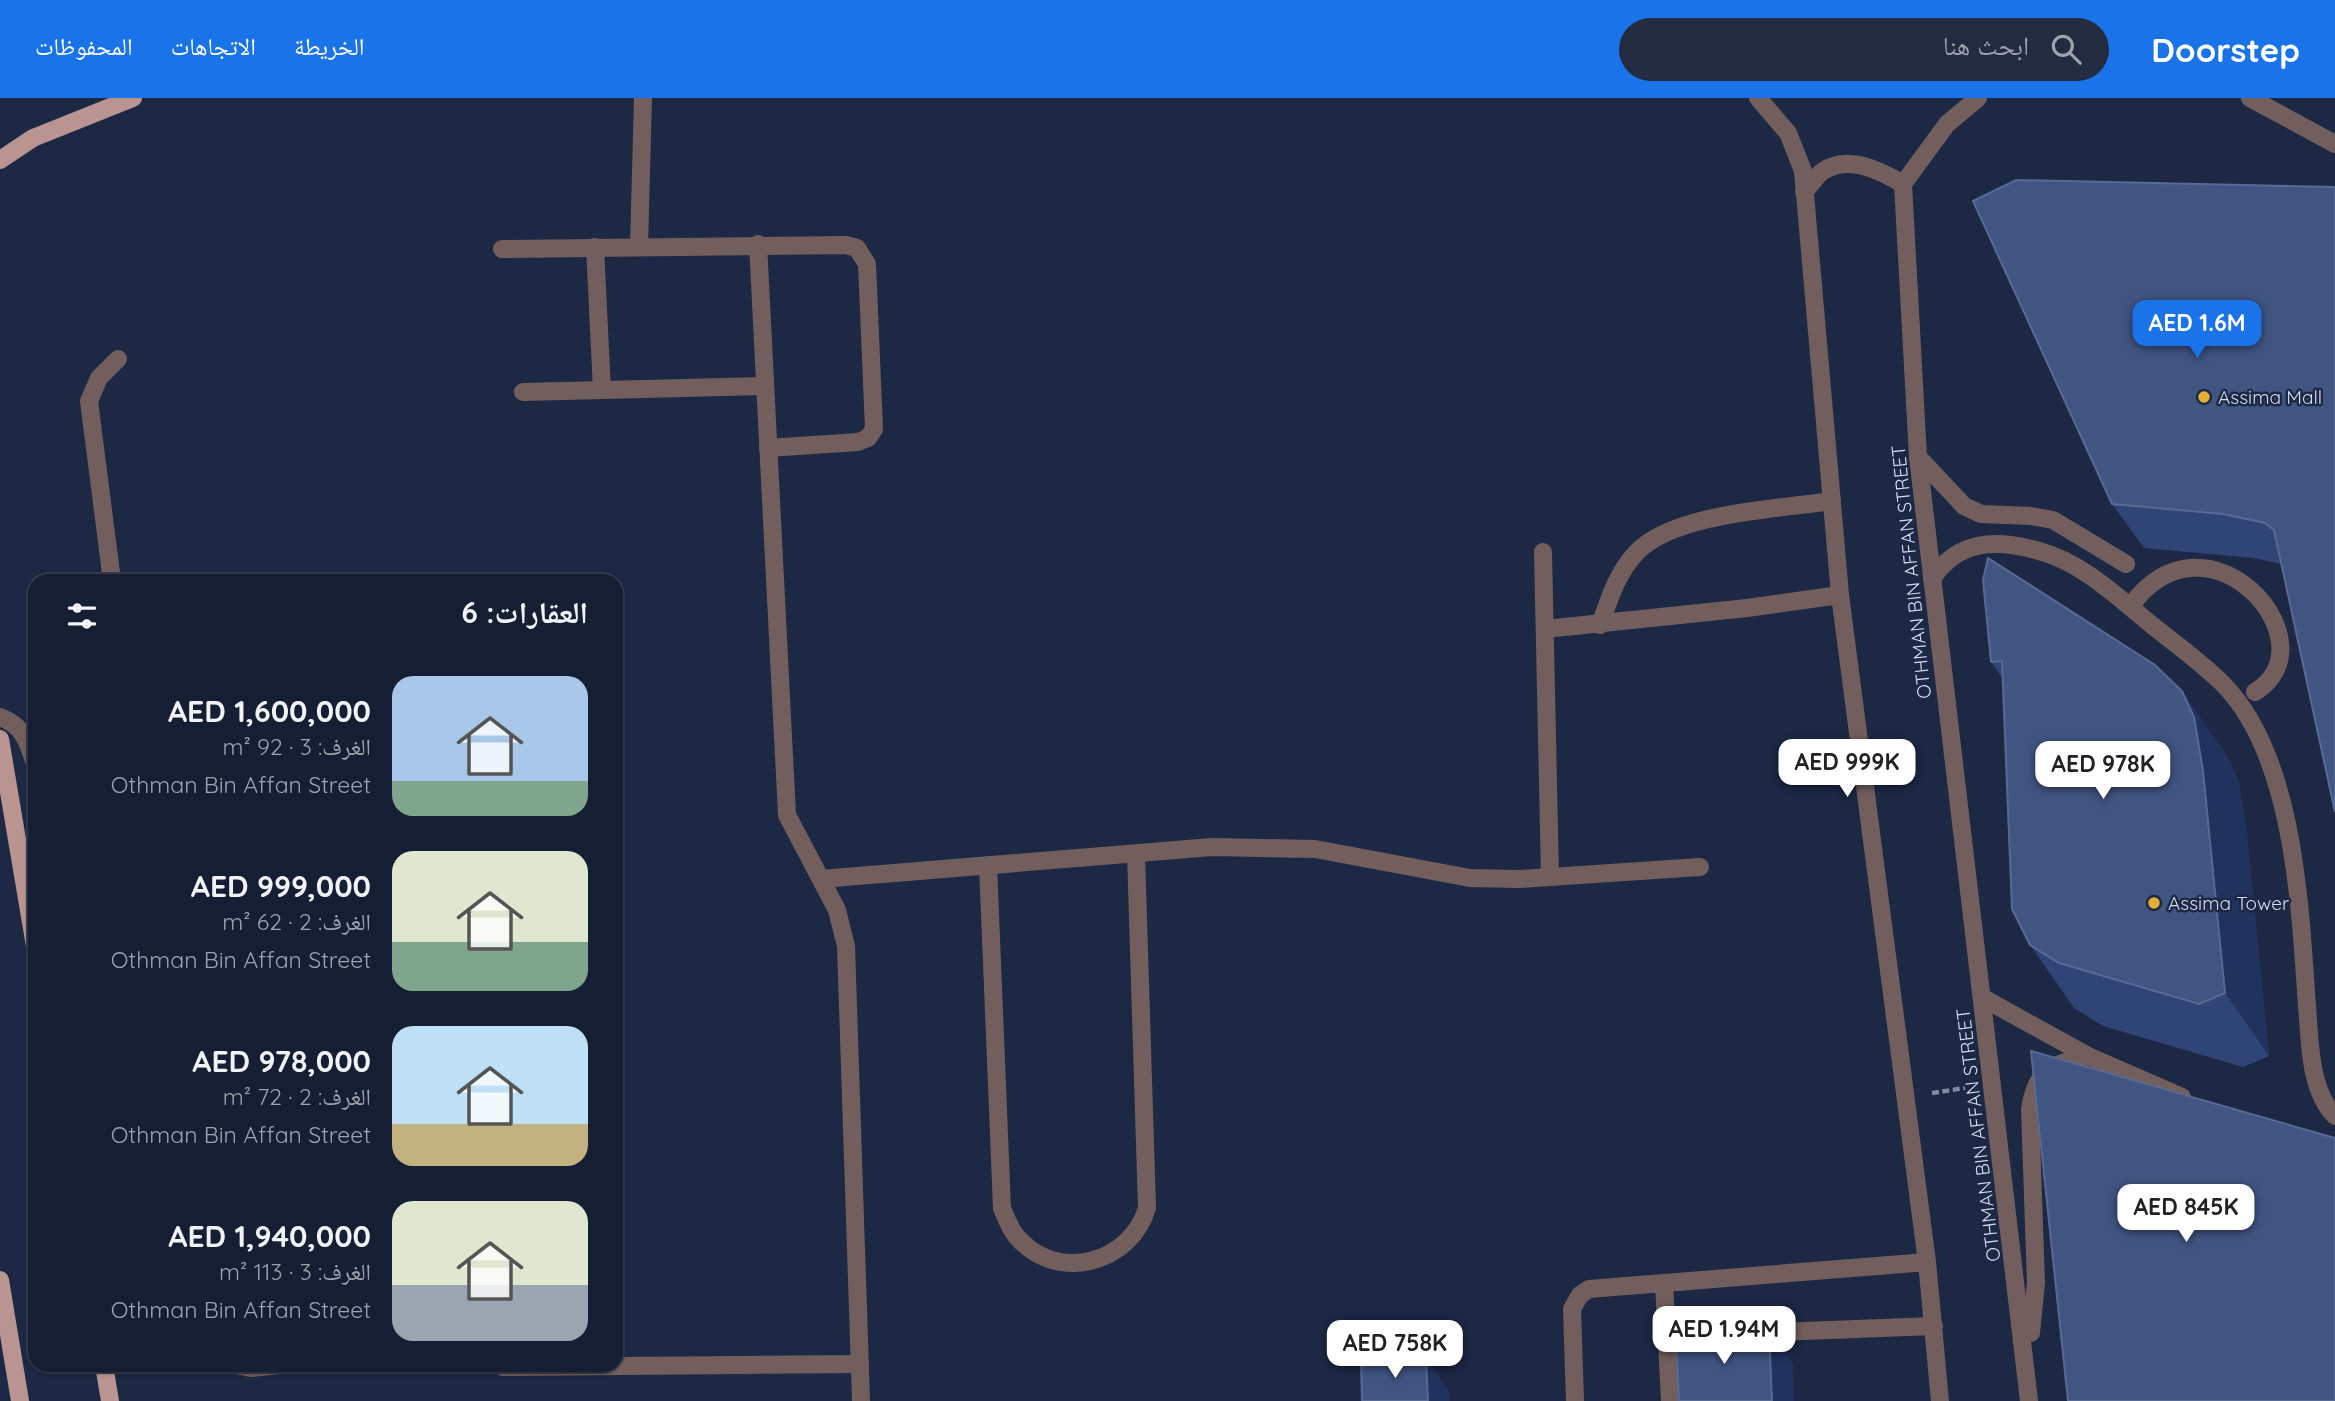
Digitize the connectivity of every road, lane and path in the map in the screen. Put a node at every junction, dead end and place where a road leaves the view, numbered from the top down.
1 (133, 98) edge
2 (643, 98) edge
3 (1758, 98) edge
4 (1978, 98) edge
5 (2250, 98) edge
6 (2335, 144) edge
7 (0, 160) edge
8 (1903, 184) junction
9 (1804, 192) junction
10 (758, 244) junction
11 (639, 246) junction
12 (595, 247) junction
13 (502, 249) dead end
14 (118, 359) dead end
15 (765, 386) junction
16 (602, 390) junction
17 (523, 392) dead end
18 (768, 448) junction
19 (1918, 457) junction
20 (1832, 501) junction
21 (1543, 552) dead end
22 (2126, 564) dead end
23 (111, 574) edge
24 (1932, 579) junction
25 (1840, 594) junction
26 (2130, 607) junction
27 (1600, 625) junction
28 (1545, 629) junction
29 (2255, 692) dead end
30 (0, 717) edge
31 (0, 739) edge
32 (28, 744) edge
33 (1136, 854) junction
34 (988, 865) junction
35 (1700, 867) dead end
36 (1550, 877) junction
37 (821, 879) junction
38 (28, 905) edge
39 (1983, 998) junction
40 (2088, 1056) junction
41 (1993, 1083) junction
42 (1905, 1098) junction
43 (2197, 1103) edge
44 (2335, 1116) edge
45 (1927, 1262) junction
46 (0, 1280) edge
47 (1664, 1284) junction
48 (1934, 1326) junction
49 (1668, 1336) junction
50 (860, 1364) junction
51 (623, 1366) edge
52 (2028, 1368) junction
53 (105, 1372) edge
54 (20, 1401) edge
55 (110, 1401) edge
56 (861, 1401) edge
57 (1575, 1401) edge
58 (1670, 1401) edge
59 (1940, 1401) edge
60 (2029, 1401) edge

1 - 7 main road
2 - 11 street
3 - 9 street
4 - 8 street
5 - 6 street
8 - 9 street
8 - 19 street, OTHMAN BIN AFFAN STREET
9 - 20 street
10 - 11 street
10 - 15 street
10 - 18 street
11 - 12 street
12 - 13 street
12 - 16 street
14 - 23 street
15 - 16 street
15 - 18 street
16 - 17 street
18 - 37 street
19 - 22 street
19 - 24 street, OTHMAN BIN AFFAN STREET
20 - 25 street
20 - 27 street
21 - 28 street
24 - 26 street
24 - 39 street, OTHMAN BIN AFFAN STREET
25 - 27 street
25 - 42 street
26 - 29 street
26 - 44 street
27 - 28 street
28 - 36 street
30 - 32 street
31 - 38 main road
33 - 34 street
33 - 34 street
33 - 36 street
34 - 37 street
35 - 36 street
37 - 50 street
39 - 40 street
39 - 41 street, OTHMAN BIN AFFAN STREET
40 - 43 street
40 - 52 street
41 - 42 path
41 - 52 street, OTHMAN BIN AFFAN STREET
42 - 45 street
45 - 47 street
45 - 48 street
46 - 54 main road
47 - 49 street
47 - 57 street
48 - 49 street
48 - 59 street
49 - 58 street
50 - 51 street
50 - 56 street
52 - 60 street, OTHMAN BIN AFFAN STREET
53 - 55 main road

